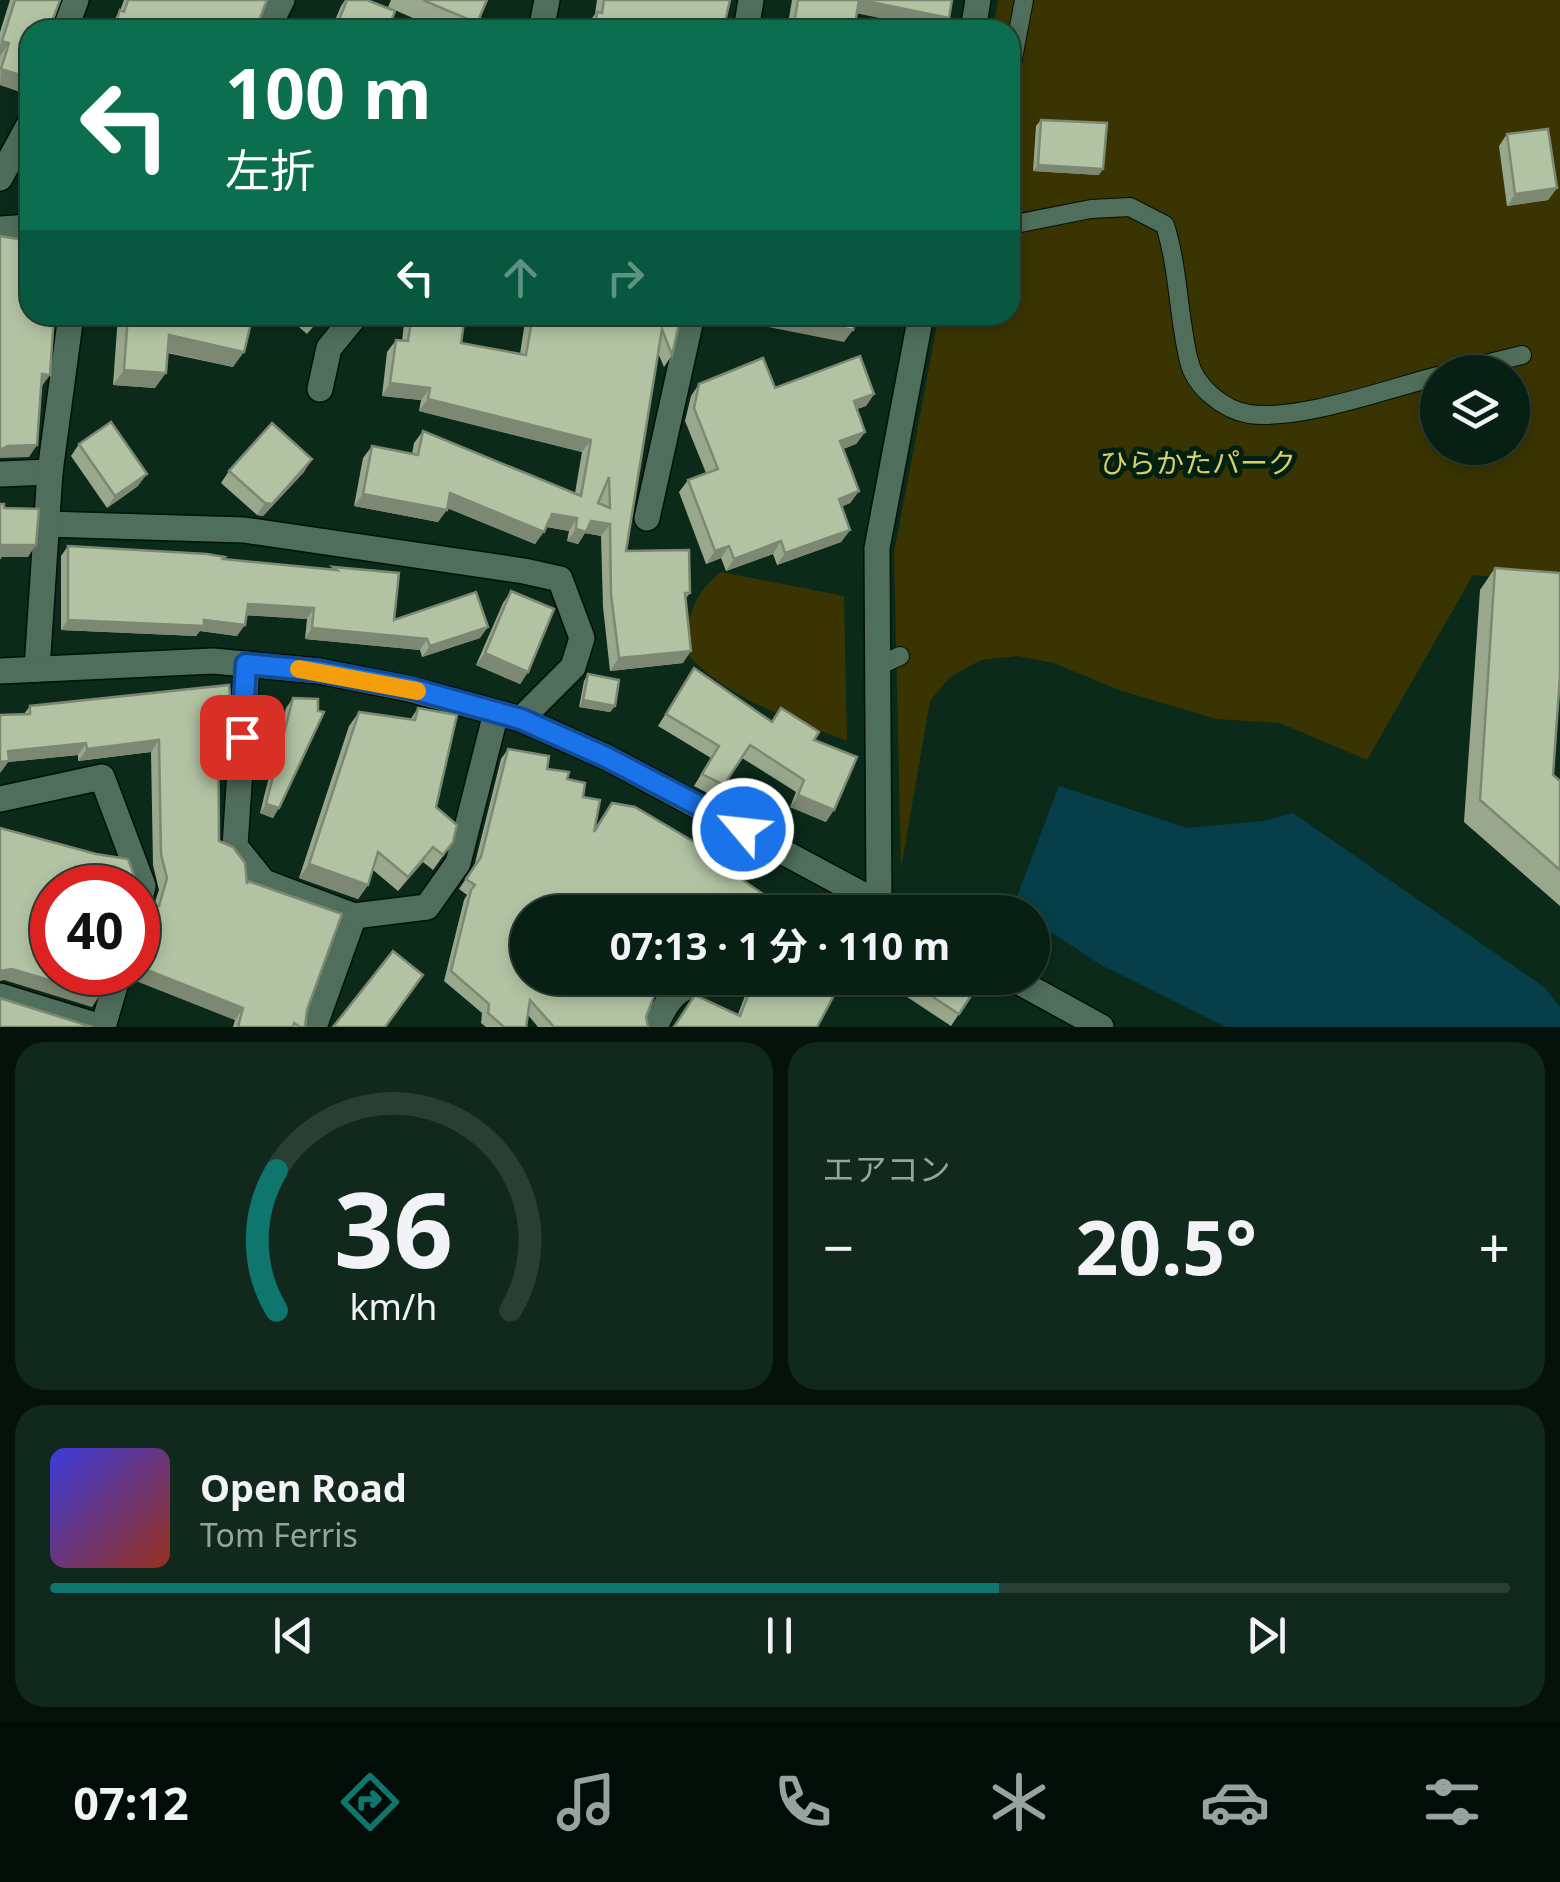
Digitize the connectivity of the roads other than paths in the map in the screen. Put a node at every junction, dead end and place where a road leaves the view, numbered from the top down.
1 (20, 141) edge
2 (0, 178) edge
3 (1020, 224) edge
4 (70, 325) edge
5 (348, 325) edge
6 (690, 325) edge
7 (919, 325) edge
8 (1420, 380) edge
9 (320, 388) dead end
10 (50, 472) junction
11 (0, 474) edge
12 (647, 518) dead end
13 (46, 524) junction
14 (246, 664) junction
15 (37, 669) junction
16 (0, 671) edge
17 (508, 716) junction
18 (0, 799) edge
19 (135, 865) edge
20 (858, 895) edge
21 (883, 895) edge
22 (354, 916) junction
23 (112, 995) edge
24 (675, 995) edge
25 (1043, 995) edge
26 (0, 996) edge
27 (102, 1027) edge
28 (314, 1027) edge
29 (655, 1027) edge
30 (1101, 1027) edge

1 - 2 street
3 - 8 lane
4 - 10 street
5 - 9 street
6 - 12 street
7 - 21 street
10 - 11 street
10 - 13 street
13 - 15 street
13 - 17 street
14 - 15 street
14 - 17 street
14 - 22 street
15 - 16 street
17 - 20 street
17 - 22 street
18 - 19 street
22 - 28 street
23 - 27 street
24 - 29 street
25 - 30 street
26 - 27 street

